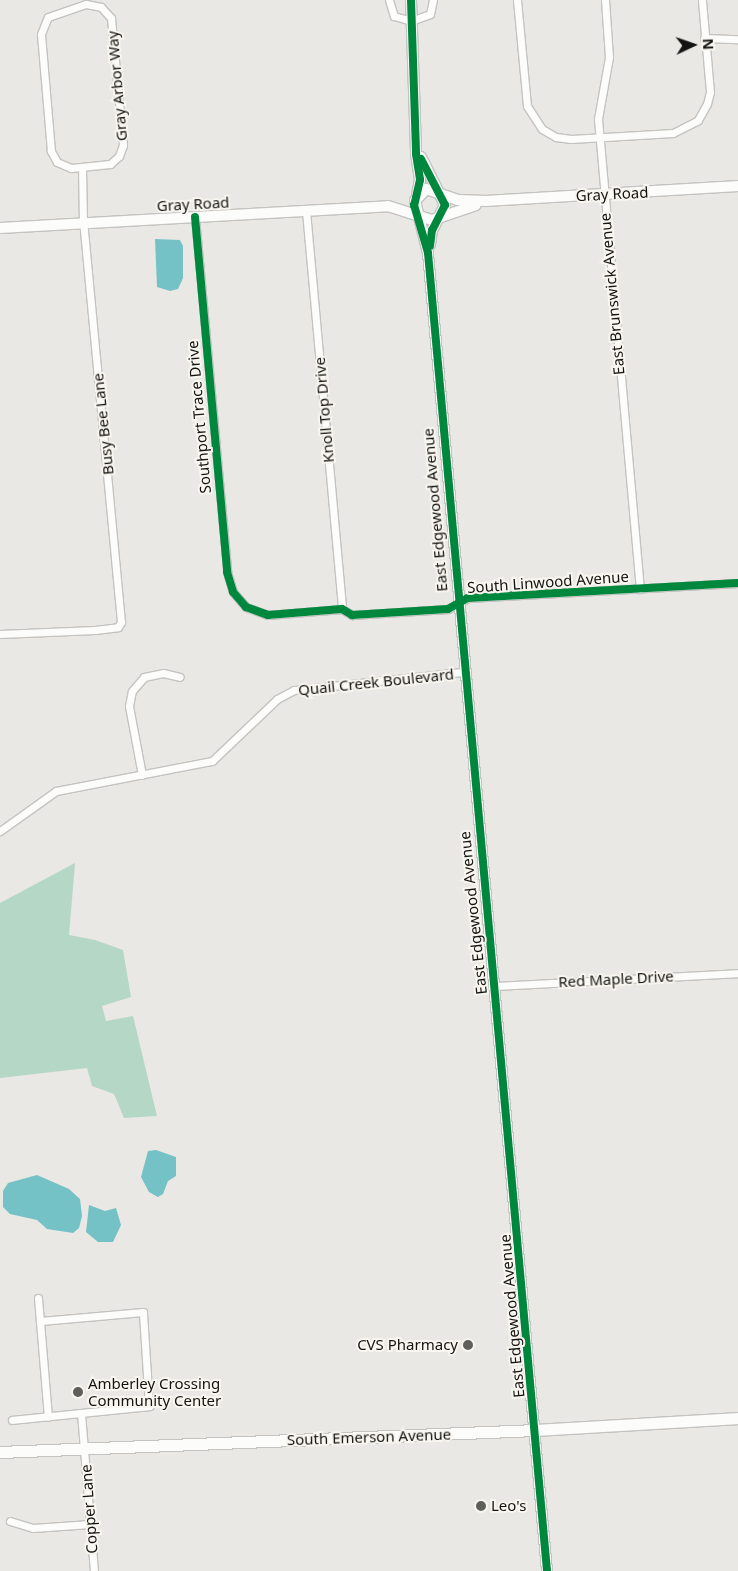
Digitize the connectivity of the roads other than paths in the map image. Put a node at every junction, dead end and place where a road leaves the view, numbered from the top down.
1 (389, 0) edge
2 (411, 0) edge
3 (433, 0) edge
4 (517, 0) edge
5 (605, 0) edge
6 (702, 0) edge
7 (412, 21) junction
8 (704, 38) junction
9 (738, 39) edge
10 (600, 136) junction
11 (416, 147) junction
12 (82, 168) junction
13 (738, 186) edge
14 (440, 192) junction
15 (602, 194) junction
16 (417, 196) junction
17 (486, 201) junction
18 (388, 206) junction
19 (306, 211) junction
20 (418, 214) junction
21 (441, 215) junction
22 (195, 217) junction
23 (83, 223) junction
24 (0, 228) edge
25 (428, 253) junction
26 (738, 583) edge
27 (640, 589) junction
28 (458, 604) junction
29 (246, 607) joint
30 (342, 609) junction
31 (0, 634) edge
32 (463, 672) junction
33 (180, 677) dead end
34 (142, 775) junction
35 (0, 831) edge
36 (738, 973) edge
37 (494, 986) junction
38 (38, 1298) dead end
39 (40, 1321) junction
40 (81, 1413) junction
41 (48, 1417) junction
42 (738, 1418) edge
43 (12, 1420) dead end
44 (536, 1430) junction
45 (85, 1448) junction
46 (0, 1452) edge
47 (10, 1521) dead end
48 (90, 1524) junction
49 (94, 1571) edge
50 (547, 1571) edge

1 - 7 street
2 - 7 main road
3 - 7 street
4 - 10 street
5 - 10 street, East Brunswick Avenue
6 - 8 street
7 - 11 main road
8 - 9 street
8 - 10 street
10 - 15 street, East Brunswick Avenue
11 - 14 main road
11 - 16 main road
12 - 12 street, Gray Arbor Way
12 - 23 street, Busy Bee Lane
13 - 15 main road, Gray Road
14 - 16 main road
14 - 17 main road, Gray Road
14 - 21 main road
15 - 17 main road, Gray Road
15 - 27 street, East Brunswick Avenue
16 - 18 main road, Gray Road
16 - 20 main road
17 - 21 main road, Gray Road
18 - 19 main road, Gray Road
18 - 20 main road, Gray Road
19 - 22 main road, Gray Road
19 - 30 street, Knoll Top Drive
20 - 21 main road
20 - 25 main road, East Edgewood Avenue
21 - 25 main road, East Edgewood Avenue
22 - 23 main road, Gray Road
22 - 29 street, Southport Trace Drive
23 - 24 main road, Gray Road
23 - 31 street, Busy Bee Lane
25 - 28 main road, East Edgewood Avenue
26 - 27 street, South Linwood Avenue
27 - 28 street, South Linwood Avenue
28 - 30 street, South Linwood Avenue
28 - 32 main road, East Edgewood Avenue
29 - 30 street, South Linwood Avenue
32 - 34 street, Quail Creek Boulevard
32 - 37 main road, East Edgewood Avenue
33 - 34 street
34 - 35 street, Quail Creek Boulevard
36 - 37 street, Red Maple Drive
37 - 44 main road, East Edgewood Avenue
38 - 39 street
39 - 40 street
39 - 41 street
40 - 41 street
40 - 45 street, Copper Lane
41 - 43 street
42 - 44 main road, South Emerson Avenue
44 - 45 main road, South Emerson Avenue
44 - 50 main road, East Edgewood Avenue
45 - 46 main road, South Emerson Avenue
45 - 48 street, Copper Lane
47 - 48 street
48 - 49 street, Copper Lane

